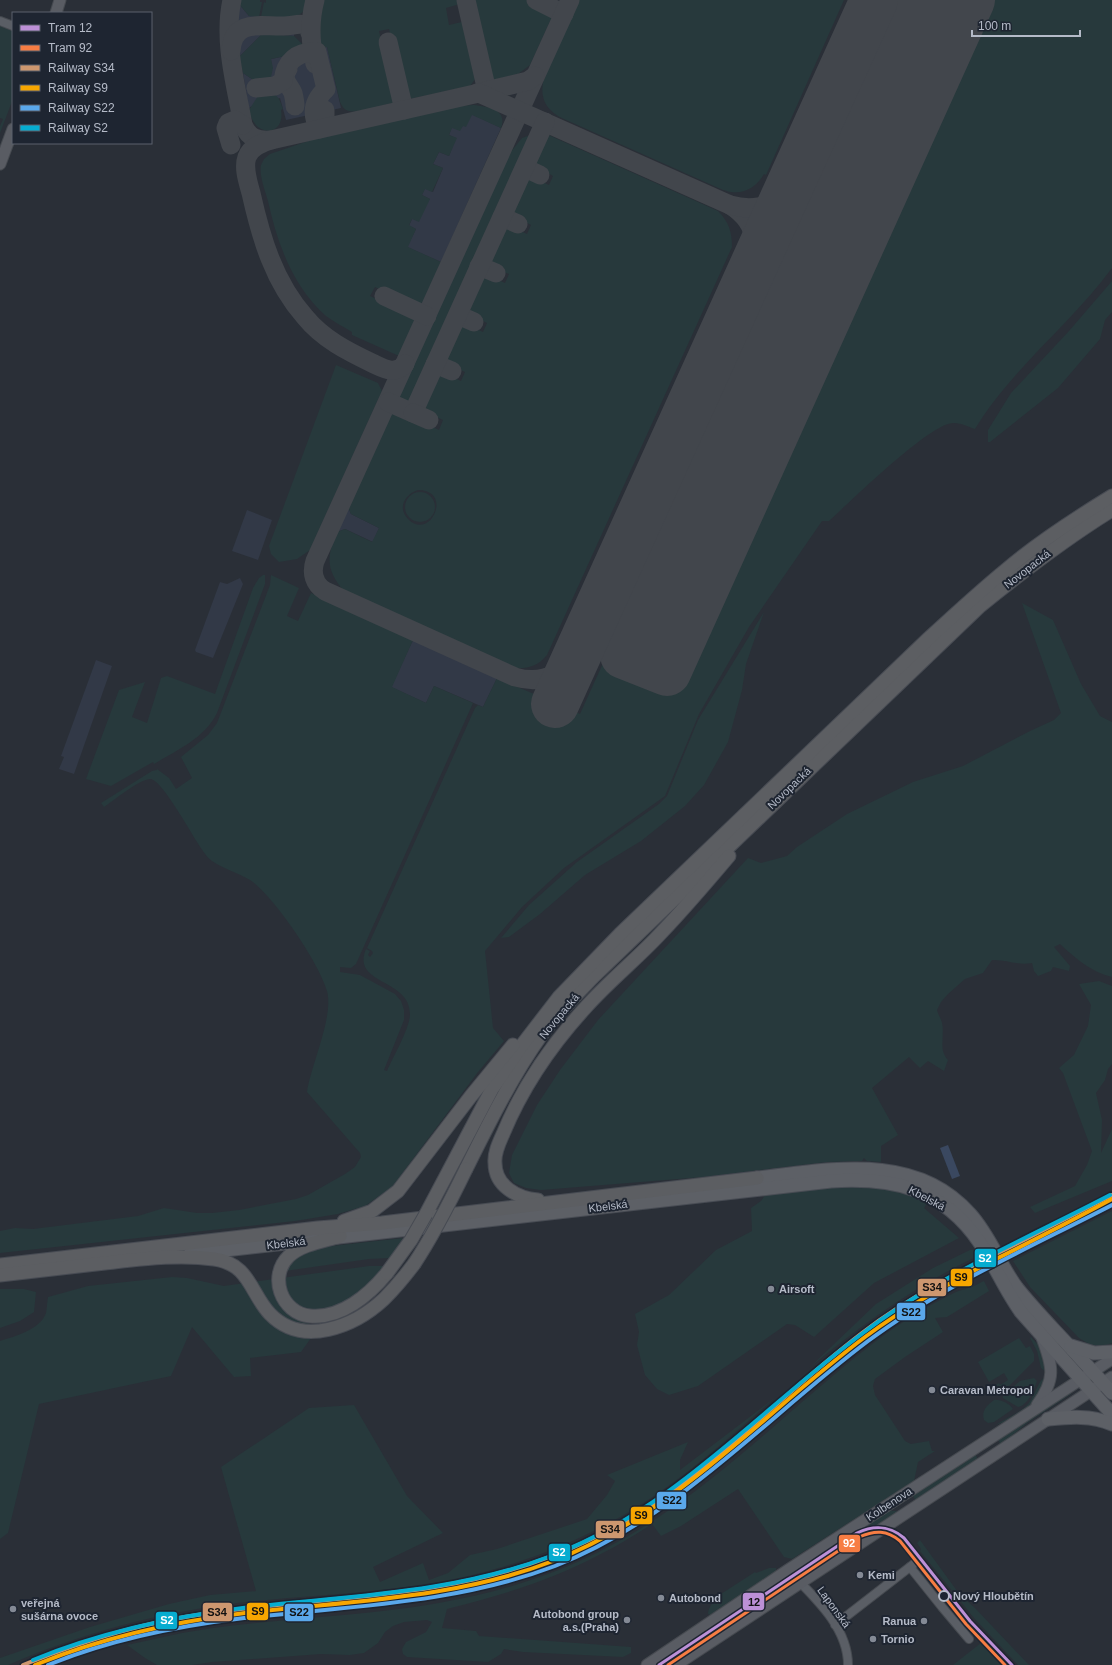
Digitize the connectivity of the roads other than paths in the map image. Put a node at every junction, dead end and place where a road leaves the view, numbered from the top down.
1 (60, 0) edge
2 (56, 12) edge
3 (0, 21) edge
4 (12, 26) edge
5 (12, 132) edge
6 (0, 164) edge
7 (1112, 496) edge
8 (1112, 510) edge
9 (786, 791) junction
10 (572, 983) junction
11 (757, 1178) joint
12 (570, 1201) junction
13 (318, 1228) junction
14 (340, 1236) junction
15 (166, 1256) junction
16 (0, 1265) edge
17 (0, 1275) edge
18 (1041, 1335) junction
19 (1068, 1345) junction
20 (1112, 1352) edge
21 (1112, 1359) edge
22 (1092, 1372) junction
23 (1081, 1379) junction
24 (1107, 1380) edge
25 (1091, 1390) junction
26 (1112, 1393) edge
27 (1034, 1410) junction
28 (1112, 1414) edge
29 (1048, 1420) junction
30 (1112, 1424) edge
31 (788, 1570) junction
32 (800, 1582) junction
33 (835, 1625) junction
34 (970, 1639) dead end
35 (648, 1664) edge
36 (676, 1665) edge
37 (848, 1665) edge

1 - 2 main road
3 - 4 street
5 - 6 main road
7 - 10 highway, Novopacká
8 - 9 highway, Novopacká
9 - 12 highway
9 - 15 highway, Novopacká, bridge
10 - 13 highway
10 - 14 highway, bridge
11 - 12 highway, Kbelská
11 - 19 main road, Kbelská
12 - 13 highway, Kbelská
13 - 16 highway, Kbelská
14 - 15 main road, Kbelská
14 - 18 main road, Kbelská
15 - 17 highway, Kbelská
18 - 23 main road, Kbelská
18 - 27 main road
19 - 20 main road
19 - 22 main road, Kbelská
21 - 22 main road, Kolbenova
22 - 23 main road, Kolbenova
22 - 24 main road, Kbelská
23 - 25 main road, Kbelská
23 - 27 main road, Kolbenova
24 - 25 main road, Kolbenova
24 - 26 main road, Kbelská
25 - 28 main road, Kbelská
25 - 29 main road, Kolbenova
27 - 31 main road, Kolbenova
29 - 30 main road
29 - 32 main road, Kolbenova
31 - 32 street, Laponská
31 - 35 main road, Kolbenova
32 - 33 street, Laponská
32 - 36 main road, Kolbenova
33 - 34 street
33 - 37 street, Laponská

